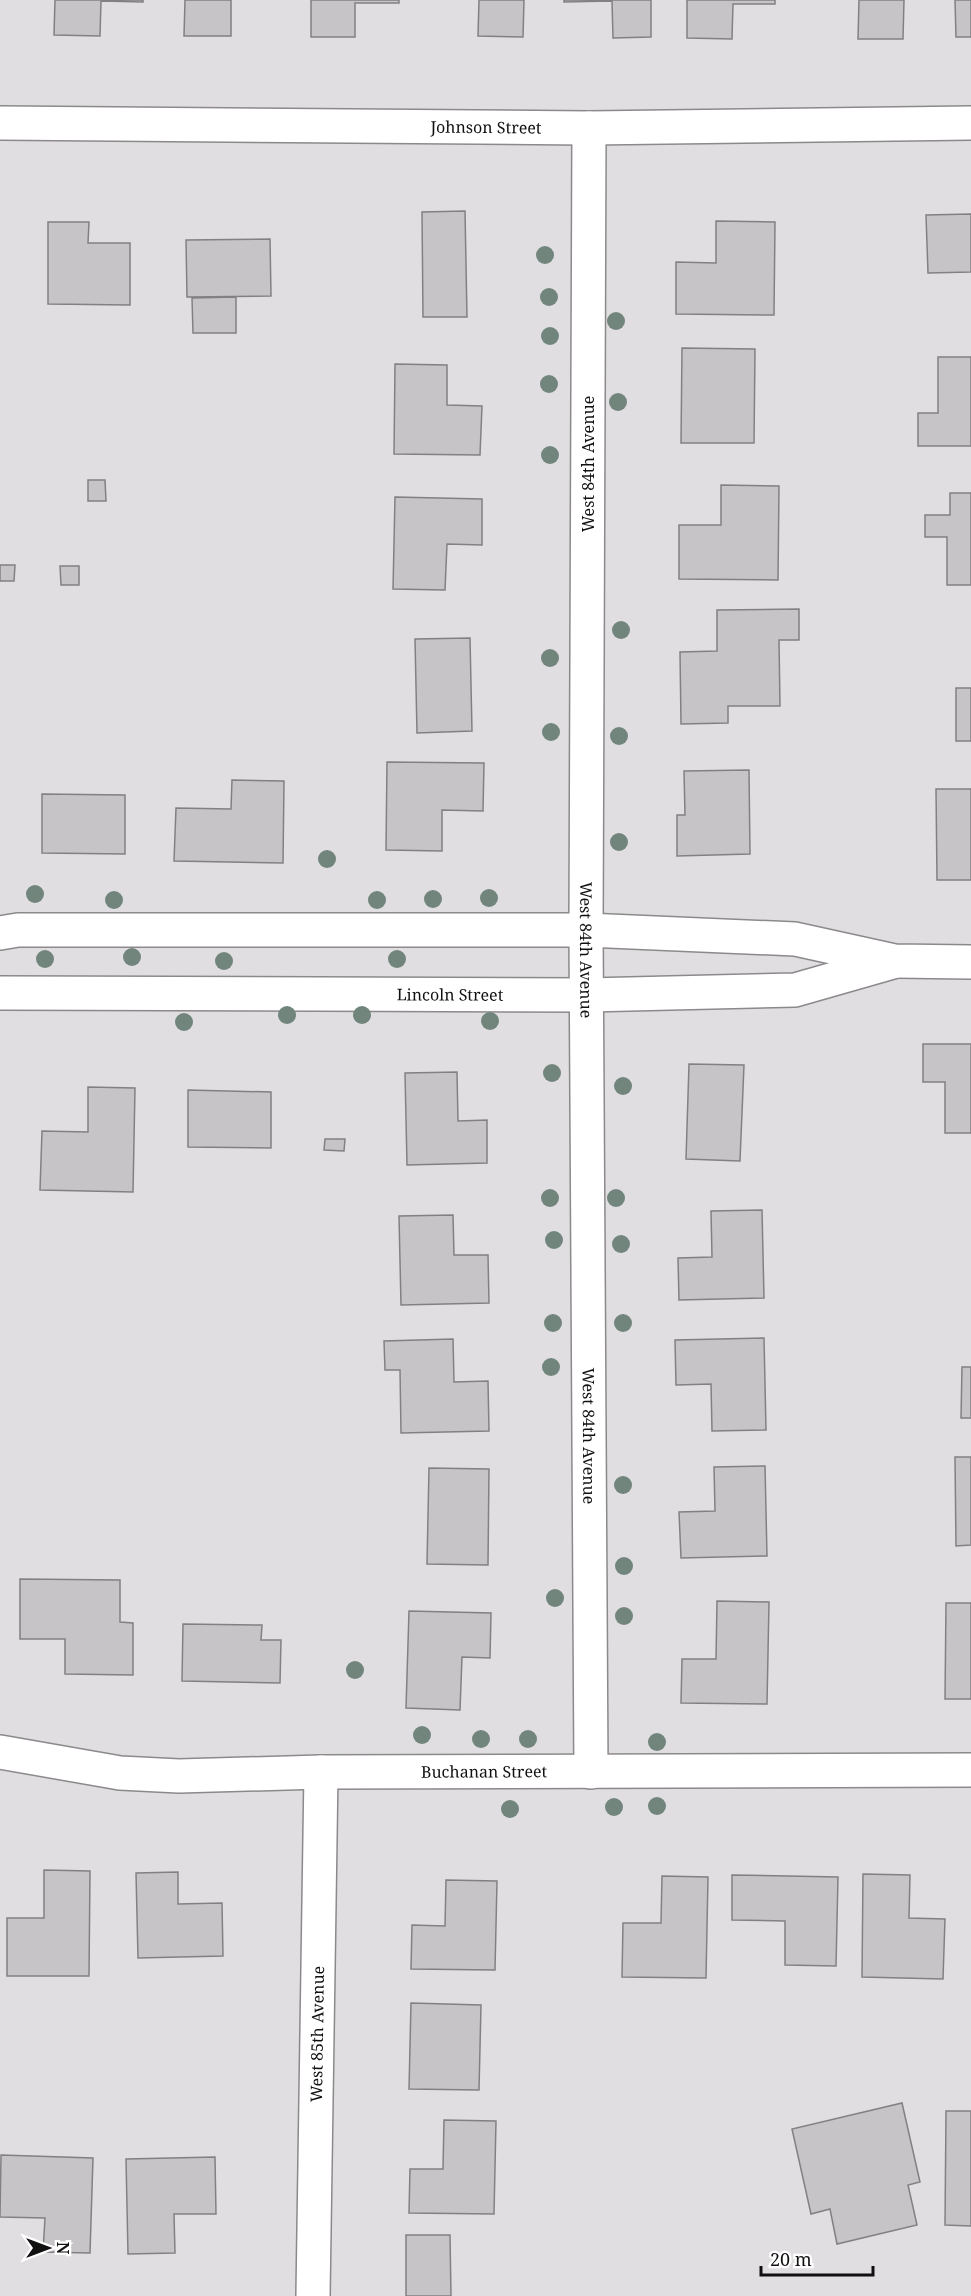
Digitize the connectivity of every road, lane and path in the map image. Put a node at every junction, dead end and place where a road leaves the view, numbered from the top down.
1 (0, 123) edge
2 (971, 123) edge
3 (590, 128) junction
4 (586, 930) junction
5 (0, 933) edge
6 (895, 961) junction
7 (971, 962) edge
8 (0, 993) edge
9 (588, 995) junction
10 (0, 1752) edge
11 (971, 1770) edge
12 (321, 1772) junction
13 (591, 1772) junction
14 (313, 2296) edge

1 - 3 street, Johnson Street
2 - 3 street, Johnson Street
3 - 4 street, West 84th Avenue
4 - 5 street, Lincoln Street
4 - 6 street, Lincoln Street
4 - 9 street, West 84th Avenue
6 - 7 street, Lincoln Street
6 - 9 street, Lincoln Street
8 - 9 street, Lincoln Street
9 - 13 street, West 84th Avenue
10 - 12 street, Buchanan Street
11 - 13 street, Buchanan Street
12 - 13 street, Buchanan Street
12 - 14 street, West 85th Avenue

